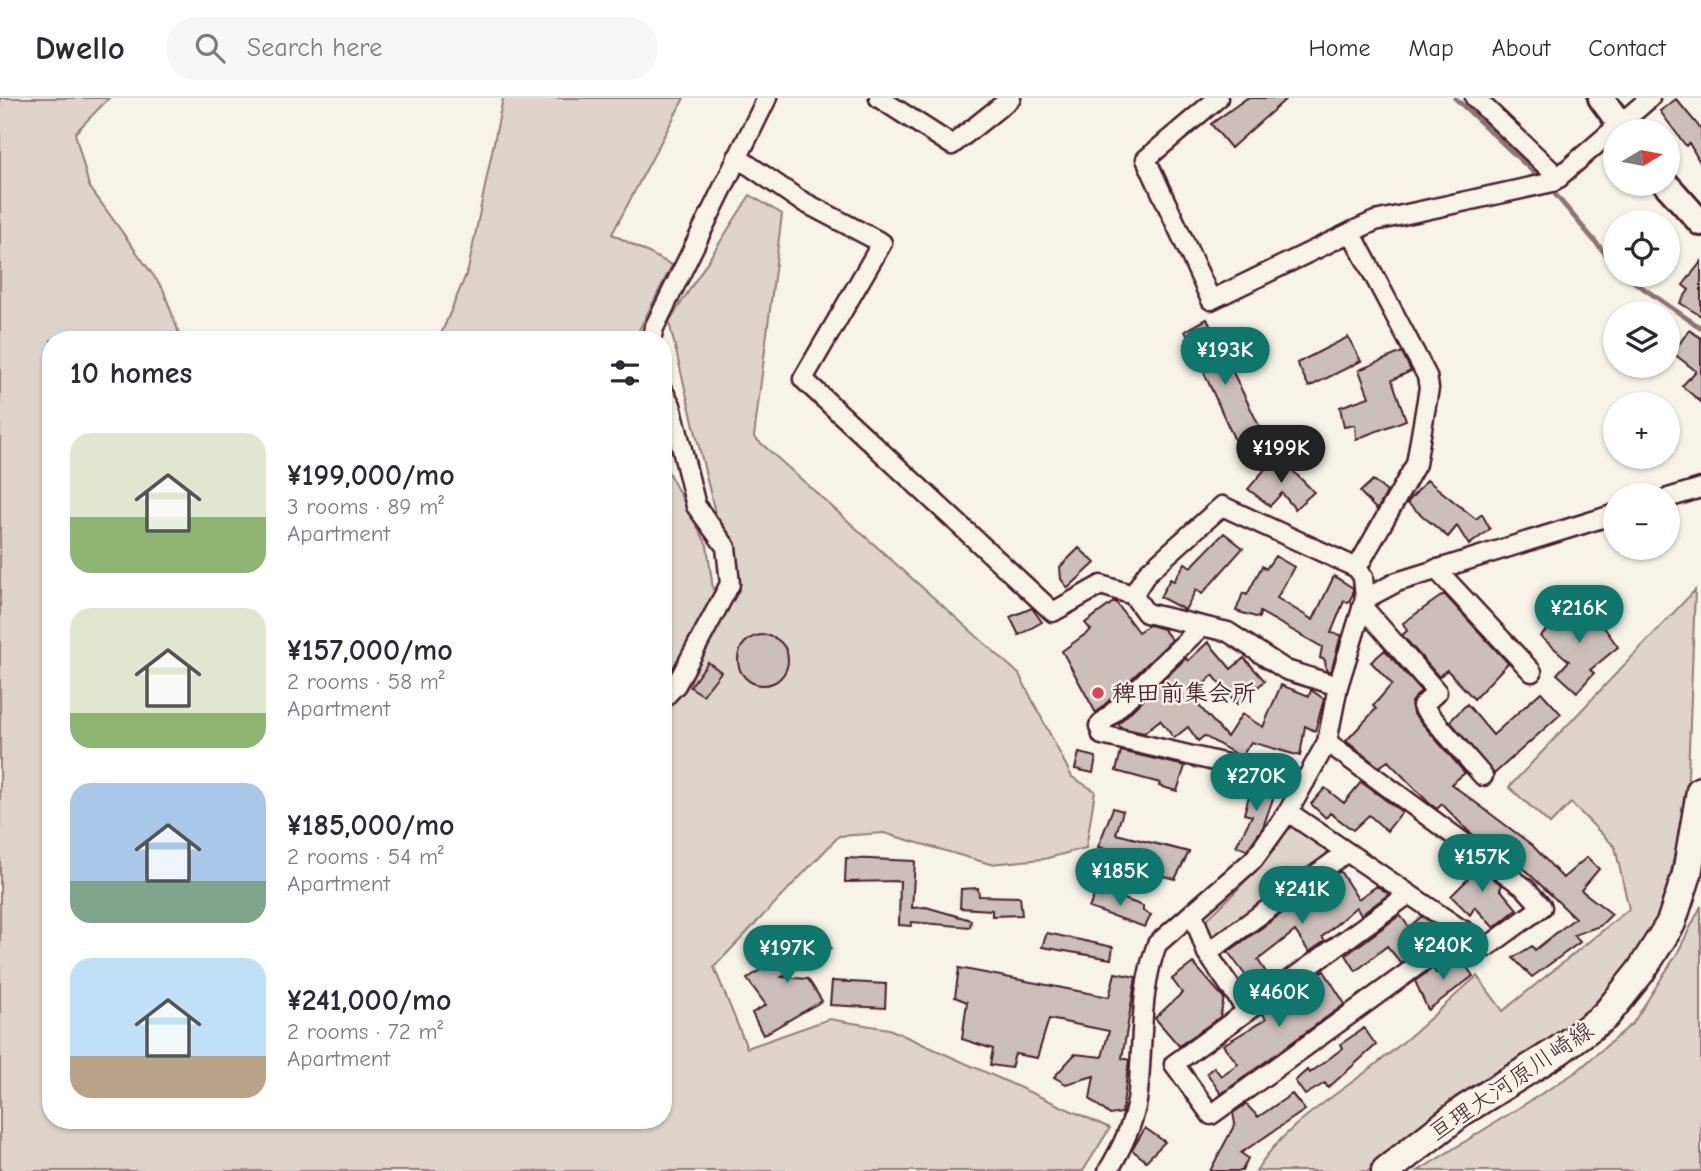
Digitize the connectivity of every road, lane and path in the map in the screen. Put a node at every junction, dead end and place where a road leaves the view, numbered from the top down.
1 (767, 98) edge
2 (879, 98) edge
3 (1012, 98) edge
4 (1218, 98) edge
5 (1475, 98) edge
6 (1601, 98) edge
7 (1650, 98) edge
8 (1616, 119) edge
9 (1630, 119) edge
10 (1603, 143) edge
11 (737, 157) junction
12 (1556, 180) junction
13 (1677, 196) edge
14 (1701, 223) edge
15 (1351, 232) junction
16 (655, 331) edge
17 (672, 409) edge
18 (1701, 488) edge
19 (1680, 494) edge
20 (1603, 518) edge
21 (1357, 568) junction
22 (1436, 569) junction
23 (1133, 595) junction
24 (1364, 602) junction
25 (1202, 626) junction
26 (1532, 673) dead end
27 (1338, 686) junction
28 (672, 689) edge
29 (1327, 742) junction
30 (1483, 776) dead end
31 (1305, 782) junction
32 (1701, 791) edge
33 (1288, 812) junction
34 (1347, 852) junction
35 (1409, 894) junction
36 (1193, 914) junction
37 (1465, 932) junction
38 (1207, 953) junction
39 (1247, 1012) junction
40 (1108, 1171) edge
41 (1386, 1171) edge

1 - 11 street
2 - 3 street
4 - 15 street
5 - 12 street
6 - 8 street
7 - 9 street
10 - 12 street
11 - 16 street
11 - 23 street
12 - 15 street
13 - 14 street
15 - 21 street
17 - 28 street
18 - 19 street
20 - 22 street
21 - 23 street
21 - 24 street
22 - 24 street
22 - 26 street
23 - 25 street
24 - 27 street
24 - 30 street
25 - 27 street
25 - 31 street
27 - 29 street
29 - 31 street
29 - 37 street
31 - 33 street
32 - 41 main road, 亘理大河原川崎線
33 - 34 street
33 - 36 street
34 - 35 street
34 - 38 street
35 - 37 street
35 - 39 street
36 - 38 street
36 - 40 street
37 - 39 street
38 - 39 street

